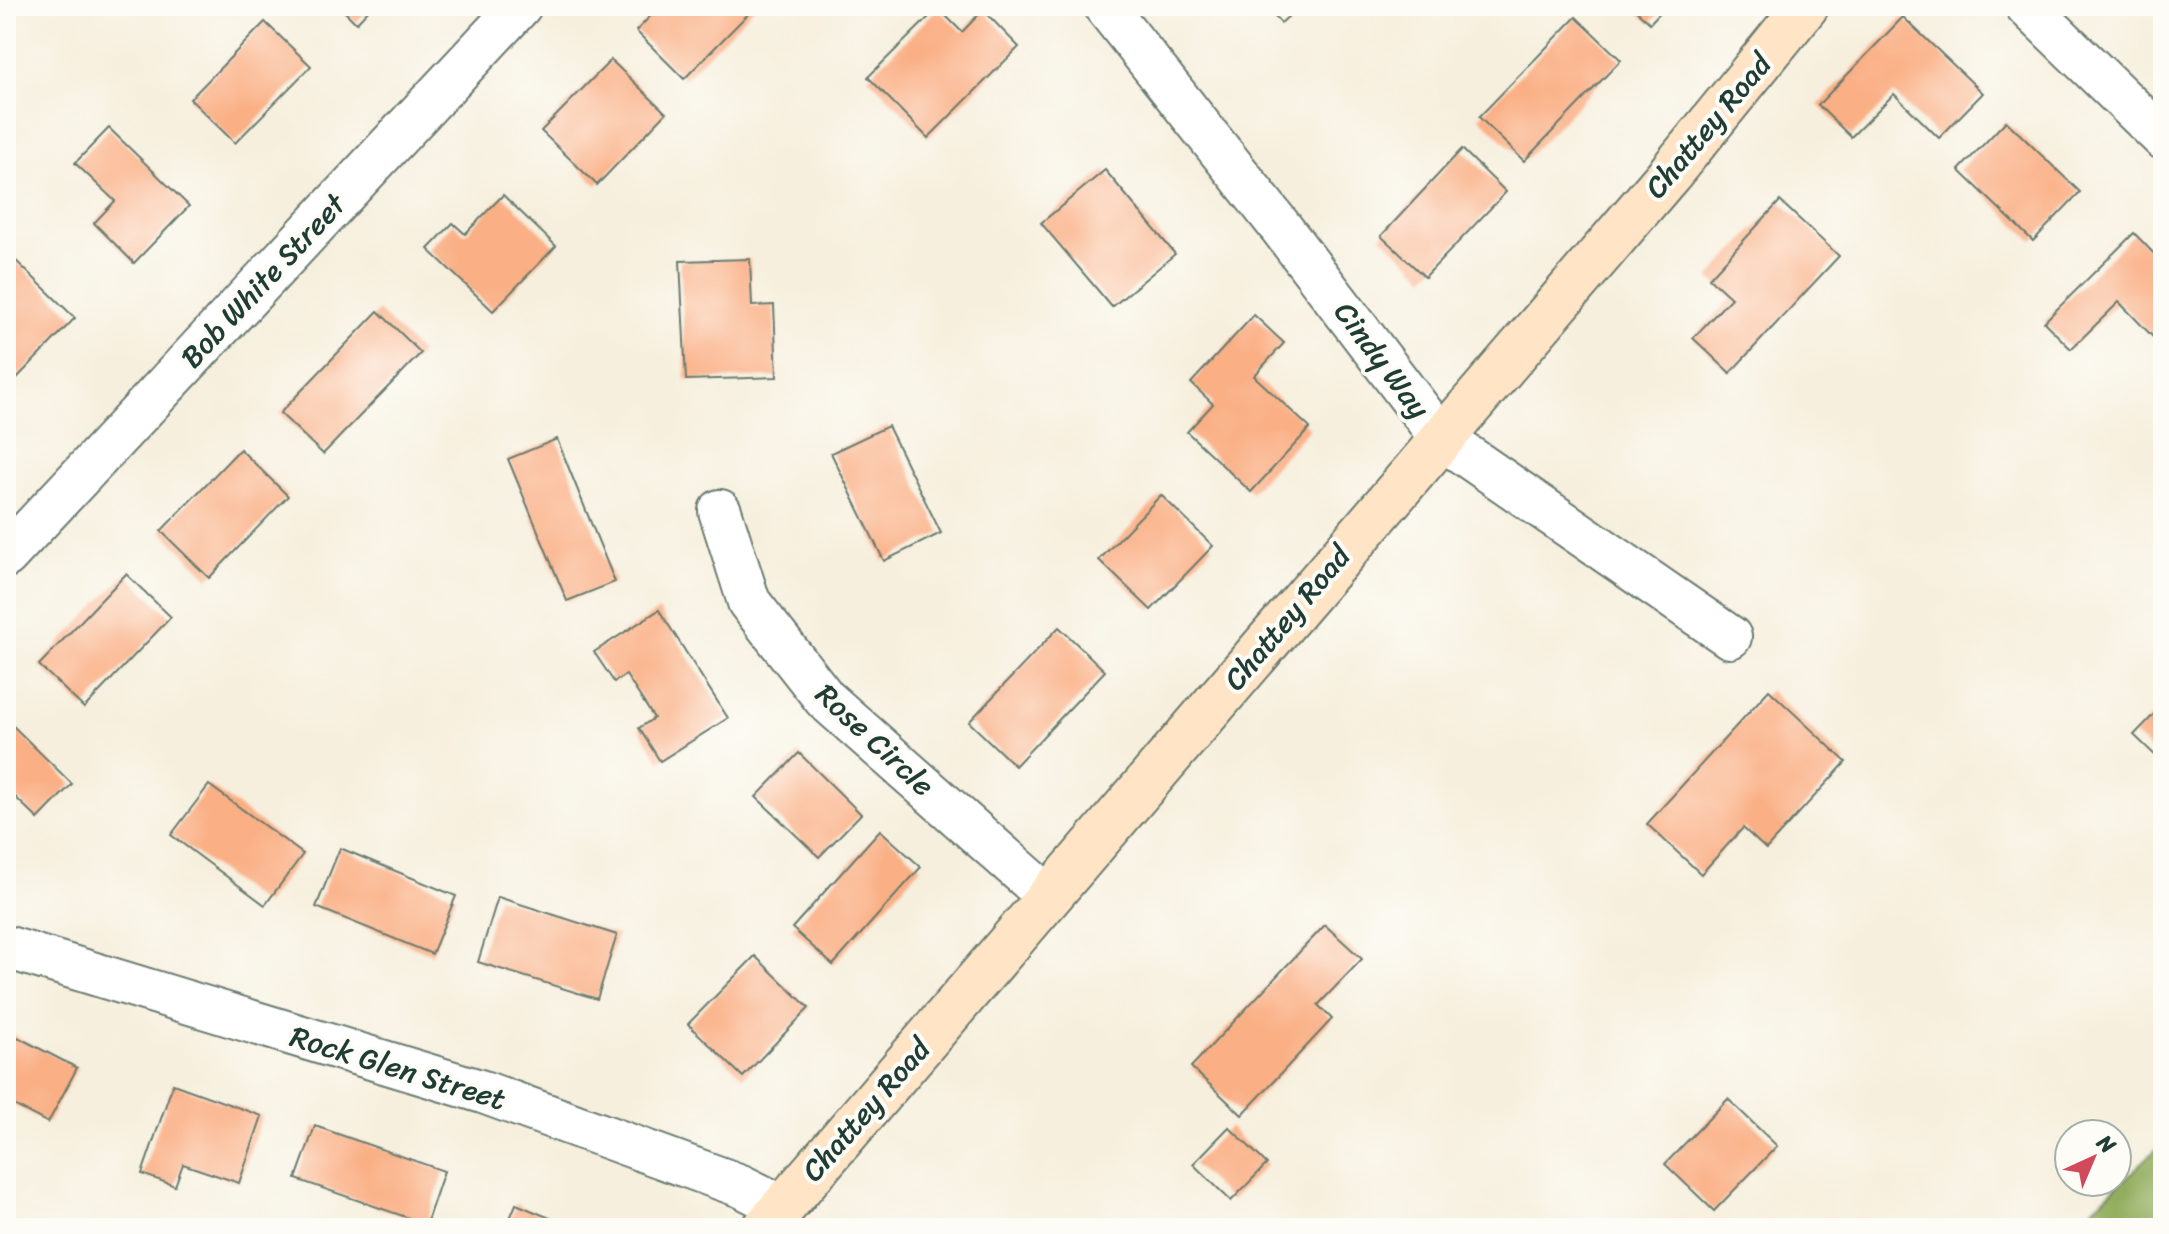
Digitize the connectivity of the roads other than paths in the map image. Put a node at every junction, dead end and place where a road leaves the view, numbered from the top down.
1 (520, 6) edge
2 (1105, 6) edge
3 (1806, 6) edge
4 (2027, 6) edge
5 (2163, 138) edge
6 (1441, 438) junction
7 (720, 511) dead end
8 (6, 556) edge
9 (1730, 637) dead end
10 (1049, 897) junction
11 (6, 947) edge
12 (774, 1218) edge

1 - 8 street, Bob White Street
2 - 6 street, Cindy Way
3 - 6 street, Chattey Road
4 - 5 street
6 - 9 street, Cindy Way
6 - 10 street, Chattey Road
7 - 10 street, Rose Circle
10 - 12 street, Chattey Road
11 - 12 street, Rock Glen Street

